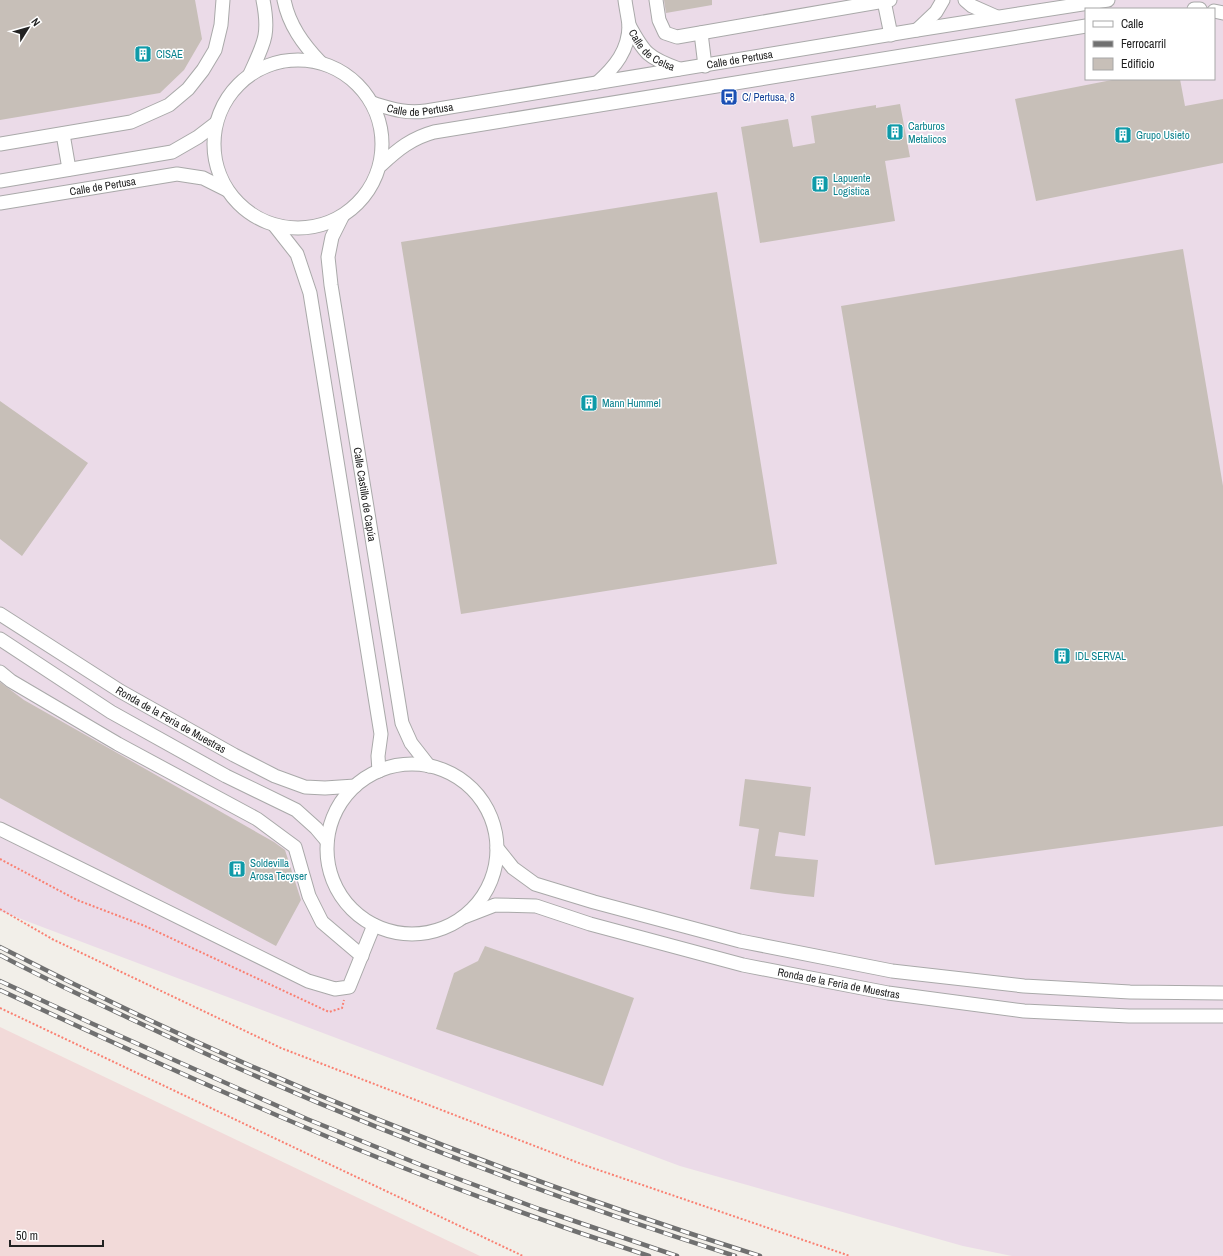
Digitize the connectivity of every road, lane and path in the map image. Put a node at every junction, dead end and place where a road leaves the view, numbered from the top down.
1 (223, 0) edge
2 (263, 0) edge
3 (284, 0) edge
4 (625, 0) edge
5 (656, 0) edge
6 (943, 0) edge
7 (965, 0) edge
8 (1108, 0) edge
9 (887, 1) edge
10 (997, 17) junction
11 (629, 25) junction
12 (1085, 26) edge
13 (917, 30) junction
14 (701, 33) junction
15 (891, 35) junction
16 (320, 62) junction
17 (705, 66) junction
18 (681, 70) junction
19 (250, 74) junction
20 (597, 83) junction
21 (372, 103) junction
22 (216, 124) junction
23 (63, 134) junction
24 (0, 144) edge
25 (381, 165) junction
26 (69, 169) junction
27 (0, 181) edge
28 (227, 190) junction
29 (0, 204) edge
30 (342, 217) junction
31 (275, 226) junction
32 (0, 614) edge
33 (0, 639) edge
34 (0, 672) edge
35 (430, 766) junction
36 (379, 771) junction
37 (355, 786) junction
38 (0, 829) edge
39 (327, 841) junction
40 (497, 848) junction
41 (0, 859) edge
42 (0, 909) edge
43 (464, 917) junction
44 (374, 926) junction
45 (362, 956) junction
46 (349, 987) junction
47 (1223, 993) edge
48 (0, 1008) edge
49 (1223, 1016) edge
50 (523, 1256) edge
51 (850, 1256) edge

1 - 23 street
2 - 19 street
3 - 16 street
4 - 11 street, Calle de Celsa
5 - 14 street
6 - 13 street
7 - 10 street
8 - 10 street, Calle de Pertusa
9 - 14 street
9 - 15 street
10 - 13 street, Calle de Pertusa
11 - 18 street, Calle de Celsa
11 - 20 street, Calle de Celsa
12 - 25 street, Calle de Pertusa
13 - 15 street, Calle de Pertusa
14 - 17 street
15 - 17 street, Calle de Pertusa
16 - 19 street
16 - 21 street
17 - 18 street, Calle de Pertusa
18 - 20 street, Calle de Pertusa
19 - 22 street
20 - 21 street, Calle de Pertusa
21 - 25 street
22 - 26 street, Calle de Pertusa
22 - 28 street
23 - 24 street
23 - 26 street
25 - 30 street
26 - 27 street, Calle de Pertusa
28 - 29 street, Calle de Pertusa
28 - 31 street
30 - 31 street
30 - 35 street, Calle Castillo de Capúa
31 - 36 street, Calle Castillo de Capúa
32 - 37 street, Ronda de la Feria de Muestras
33 - 39 street, Ronda de la Feria de Muestras
34 - 45 street
35 - 36 street, Ronda de la Feria de Muestras
35 - 40 street, Ronda de la Feria de Muestras
36 - 37 street, Ronda de la Feria de Muestras
37 - 39 street, Ronda de la Feria de Muestras
38 - 46 street
39 - 44 street, Ronda de la Feria de Muestras
40 - 43 street, Ronda de la Feria de Muestras
40 - 47 street, Ronda de la Feria de Muestras
41 - 46 path
42 - 51 path
43 - 44 street, Ronda de la Feria de Muestras
43 - 49 street, Ronda de la Feria de Muestras
44 - 45 street
45 - 46 street
48 - 50 path

